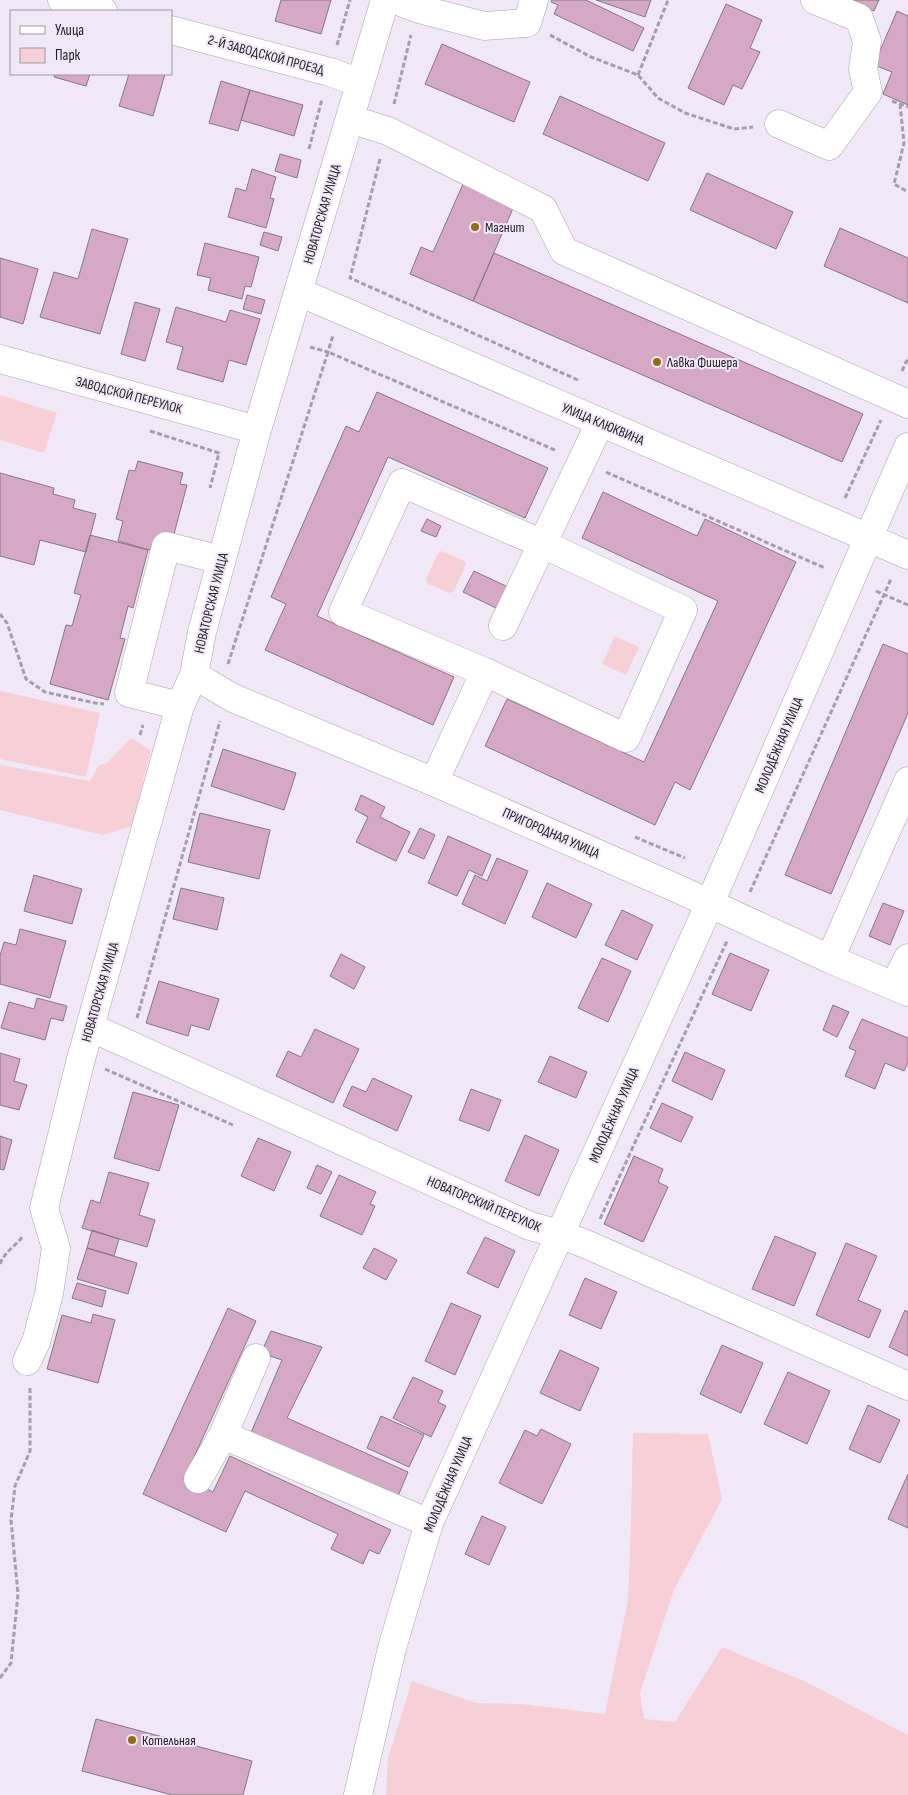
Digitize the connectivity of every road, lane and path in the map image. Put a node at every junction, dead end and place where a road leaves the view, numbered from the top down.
1 (62, 0) edge
2 (385, 0) edge
3 (668, 0) edge
4 (815, 0) edge
5 (407, 4) edge
6 (99, 10) edge
7 (530, 11) edge
8 (172, 30) edge
9 (638, 75) junction
10 (360, 83) junction
11 (900, 104) dead end
12 (350, 119) junction
13 (779, 124) joint
14 (388, 130) junction
15 (908, 192) edge
16 (298, 292) junction
17 (908, 358) edge
18 (0, 359) edge
19 (584, 382) dead end
20 (900, 400) edge
21 (600, 423) junction
22 (146, 430) dead end
23 (257, 430) junction
24 (908, 447) edge
25 (581, 461) junction
26 (210, 489) dead end
27 (845, 498) dead end
28 (868, 538) junction
29 (543, 544) junction
30 (908, 555) edge
31 (221, 560) junction
32 (816, 563) dead end
33 (0, 614) edge
34 (503, 626) dead end
35 (485, 672) junction
36 (194, 675) junction
37 (224, 693) junction
38 (140, 696) junction
39 (180, 706) junction
40 (140, 735) dead end
41 (908, 781) edge
42 (434, 782) junction
43 (632, 836) dead end
44 (685, 858) dead end
45 (710, 903) junction
46 (908, 958) edge
47 (830, 959) junction
48 (901, 989) edge
49 (90, 1027) junction
50 (129, 1045) junction
51 (120, 1076) dead end
52 (560, 1234) junction
53 (256, 1358) dead end
54 (27, 1361) joint
55 (908, 1386) edge
56 (222, 1435) junction
57 (198, 1479) dead end
58 (429, 1523) junction
59 (0, 1678) edge
60 (358, 1795) edge

1 - 6 street
2 - 10 street, НОВАТОРСКАЯ УЛИЦА
3 - 9 path
4 - 13 street
5 - 7 street
5 - 14 path
7 - 9 path
8 - 10 street, 2-Й ЗАВОДСКОЙ ПРОЕЗД
9 - 13 path
10 - 12 street, НОВАТОРСКАЯ УЛИЦА
11 - 15 path
12 - 14 street
12 - 16 street, НОВАТОРСКАЯ УЛИЦА
14 - 19 path
14 - 20 street
16 - 21 street, УЛИЦА КЛЮКВИНА
16 - 23 street, НОВАТОРСКАЯ УЛИЦА
17 - 20 path
18 - 23 street, ЗАВОДСКОЙ ПЕРЕУЛОК
20 - 27 path
21 - 25 street
21 - 28 street, УЛИЦА КЛЮКВИНА
22 - 26 path
23 - 31 street, НОВАТОРСКАЯ УЛИЦА
24 - 28 street, МОЛОДЁЖНАЯ УЛИЦА
25 - 29 street
25 - 32 path
25 - 37 path
28 - 30 street, УЛИЦА КЛЮКВИНА
28 - 45 street, МОЛОДЁЖНАЯ УЛИЦА
29 - 34 street
29 - 35 street
29 - 35 street
31 - 36 street, НОВАТОРСКАЯ УЛИЦА
31 - 38 street
33 - 38 path
35 - 42 street
36 - 37 street, ПРИГОРОДНАЯ УЛИЦА
36 - 39 street, НОВАТОРСКАЯ УЛИЦА
37 - 42 street, ПРИГОРОДНАЯ УЛИЦА
37 - 50 path
38 - 39 street
38 - 40 path
39 - 49 street, НОВАТОРСКАЯ УЛИЦА
41 - 47 street
42 - 45 street, ПРИГОРОДНАЯ УЛИЦА
43 - 44 path
45 - 47 street, ПРИГОРОДНАЯ УЛИЦА
45 - 52 street, МОЛОДЁЖНАЯ УЛИЦА
46 - 48 street
47 - 48 street, ПРИГОРОДНАЯ УЛИЦА
49 - 50 street, НОВАТОРСКИЙ ПЕРЕУЛОК
49 - 54 street, НОВАТОРСКАЯ УЛИЦА
50 - 51 path
50 - 52 street, НОВАТОРСКИЙ ПЕРЕУЛОК
52 - 55 street, НОВАТОРСКИЙ ПЕРЕУЛОК
52 - 58 street, МОЛОДЁЖНАЯ УЛИЦА
53 - 56 street
54 - 59 path
56 - 57 street
56 - 58 street
58 - 60 street, МОЛОДЁЖНАЯ УЛИЦА

